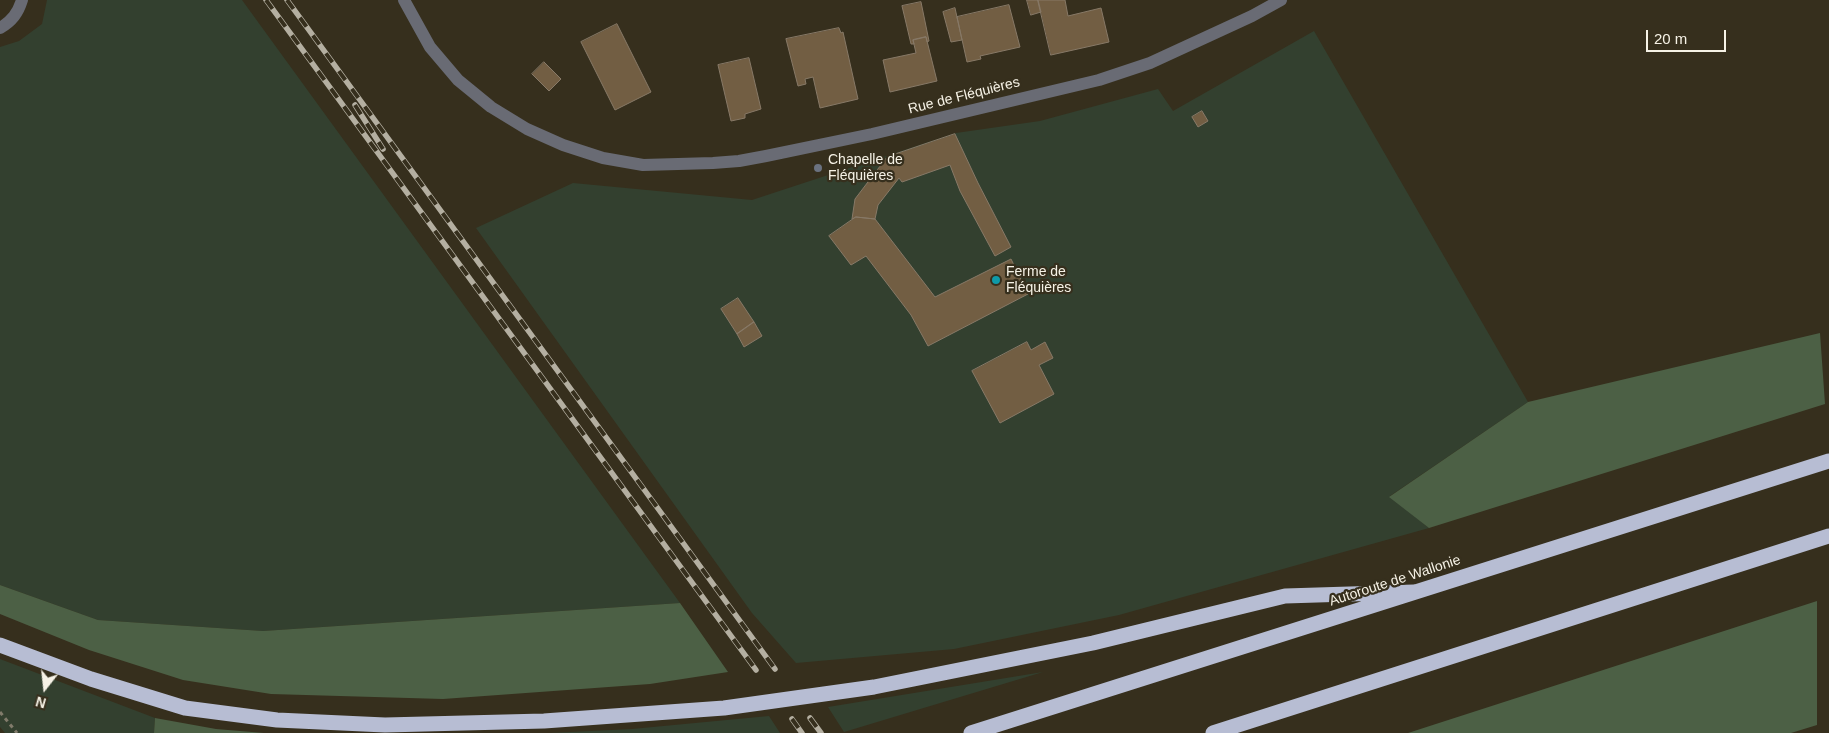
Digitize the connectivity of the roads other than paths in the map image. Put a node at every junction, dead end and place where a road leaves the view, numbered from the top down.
1 (22, 0) edge
2 (404, 0) edge
3 (1281, 0) edge
4 (0, 28) edge
5 (1829, 461) edge
6 (1829, 536) edge
7 (1414, 592) junction
8 (0, 645) edge
9 (971, 733) edge
10 (1213, 733) edge

1 - 4 street
2 - 3 street, Rue de Fléquières
5 - 7 highway, Autoroute de Wallonie
6 - 10 highway
7 - 8 highway
7 - 9 highway, Autoroute de Wallonie

